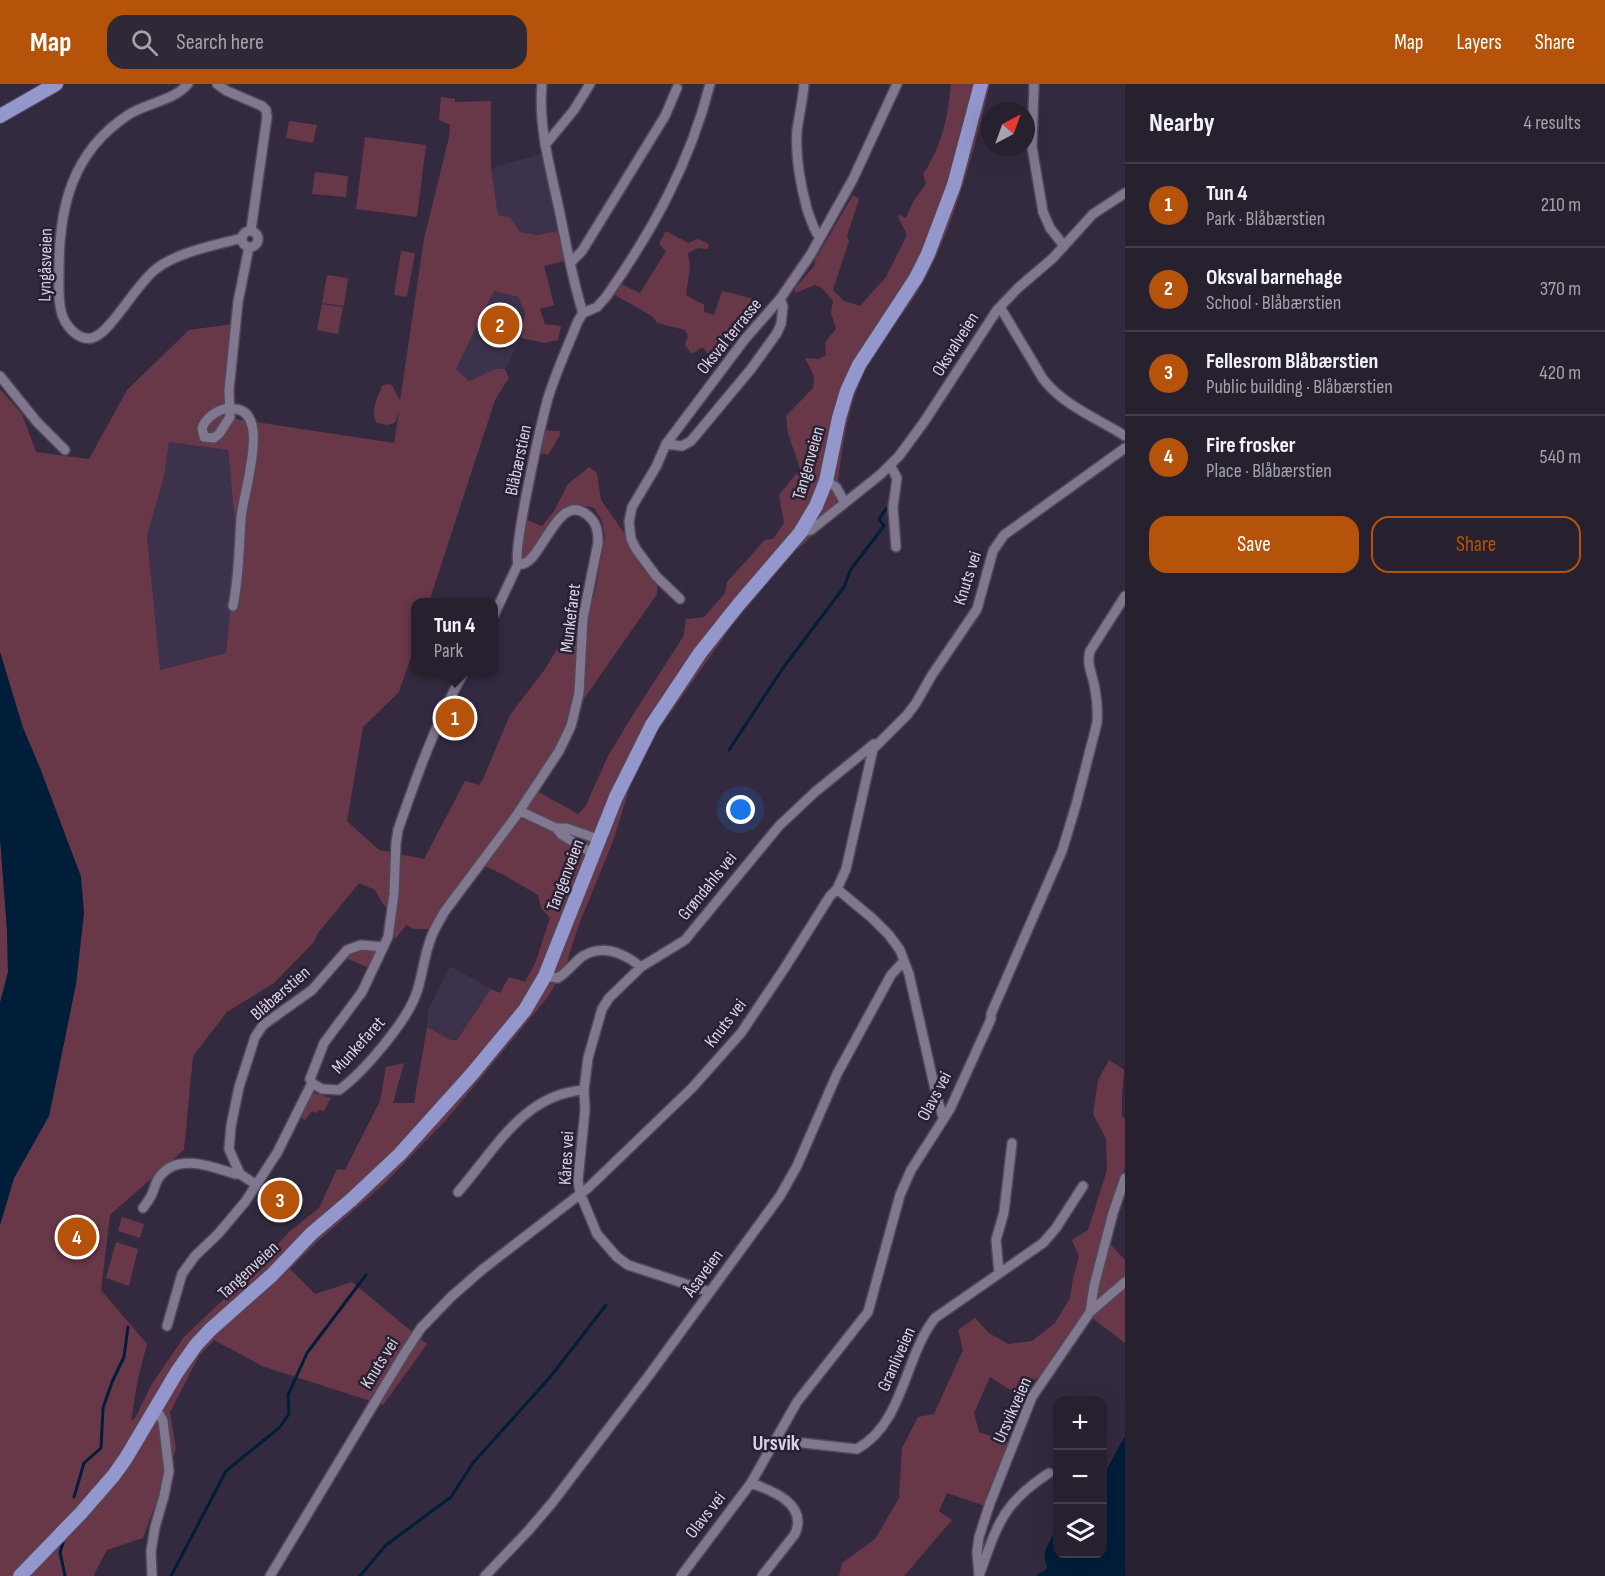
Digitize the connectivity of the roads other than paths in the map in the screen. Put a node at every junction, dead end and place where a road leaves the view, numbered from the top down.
1 (56, 84) edge
2 (188, 84) edge
3 (217, 84) edge
4 (542, 84) edge
5 (590, 84) edge
6 (710, 84) edge
7 (804, 84) edge
8 (897, 84) edge
9 (981, 84) edge
10 (1034, 84) edge
11 (677, 88) dead end
12 (0, 116) edge
13 (545, 145) junction
14 (1125, 192) edge
15 (251, 230) junction
16 (242, 238) junction
17 (820, 238) junction
18 (1064, 246) junction
19 (249, 247) junction
20 (570, 263) junction
21 (780, 298) junction
22 (1000, 307) junction
23 (583, 313) junction
24 (0, 376) edge
25 (1125, 436) edge
26 (666, 444) junction
27 (1125, 448) edge
28 (65, 450) dead end
29 (890, 465) junction
30 (826, 481) junction
31 (845, 503) junction
32 (800, 533) junction
33 (896, 547) dead end
34 (518, 564) junction
35 (1125, 596) edge
36 (680, 599) dead end
37 (233, 606) dead end
38 (498, 606) edge
39 (462, 676) edge
40 (876, 745) junction
41 (520, 811) junction
42 (556, 828) junction
43 (598, 839) junction
44 (592, 854) junction
45 (837, 889) junction
46 (383, 947) junction
47 (904, 961) junction
48 (641, 967) junction
49 (544, 976) junction
50 (312, 1083) junction
51 (584, 1090) junction
52 (944, 1117) junction
53 (1012, 1143) dead end
54 (240, 1174) junction
55 (1125, 1178) edge
56 (255, 1184) junction
57 (1083, 1186) dead end
58 (458, 1192) dead end
59 (580, 1193) junction
60 (143, 1208) dead end
61 (999, 1273) junction
62 (1125, 1282) edge
63 (710, 1292) junction
64 (1090, 1312) junction
65 (167, 1326) dead end
66 (156, 1408) junction
67 (776, 1440) junction
68 (1048, 1473) dead end
69 (751, 1483) junction
70 (980, 1575) edge
71 (20, 1576) edge
72 (152, 1576) edge
73 (270, 1576) edge
74 (485, 1576) edge
75 (681, 1576) edge
76 (762, 1576) edge

1 - 12 main road
2 - 16 street, Lyngåsveien
3 - 15 street
4 - 13 street
5 - 13 street
6 - 23 street
7 - 17 street
8 - 17 street, Oksval terrasse
9 - 30 main road, Tangenveien
10 - 18 street
11 - 20 street
13 - 20 street
14 - 18 street, Oksvalveien
15 - 16 street
15 - 19 street
16 - 19 street
17 - 21 street, Oksval terrasse
18 - 22 street, Oksvalveien
19 - 37 street
20 - 23 street
21 - 26 street, Oksval terrasse
21 - 26 street
22 - 25 street
22 - 29 street, Oksvalveien
23 - 34 street, Blåbærstien
24 - 28 street
26 - 36 street, Oksval terrasse
27 - 40 street, Knuts vei
29 - 31 street, Oksvalveien
29 - 33 street
30 - 31 street
30 - 32 main road, Tangenveien
31 - 32 street, Oksvalveien
32 - 43 main road, Tangenveien
34 - 38 street, Blåbærstien
34 - 41 street, Munkefaret
35 - 52 street, Olavs vei
39 - 46 street
40 - 45 street, Knuts vei
40 - 48 street, Grøndahls vei
41 - 42 street
41 - 50 street, Munkefaret
42 - 43 street
42 - 44 street
43 - 44 main road, Tangenveien
44 - 49 main road, Tangenveien
45 - 47 street
45 - 59 street, Knuts vei
46 - 50 street
46 - 54 street, Blåbærstien
47 - 52 street
47 - 63 street, Åsaveien
48 - 49 street
48 - 51 street, Kåres vei
49 - 66 main road, Tangenveien
50 - 56 street
51 - 58 street
51 - 59 street, Kåres vei
52 - 67 street, Olavs vei
53 - 61 street
54 - 56 street
54 - 60 street
55 - 64 street
56 - 65 street
57 - 61 street, Granliveien
59 - 63 street, Kåres vei
59 - 73 street, Knuts vei
61 - 67 street, Granliveien
62 - 64 street, Ursvikveien
63 - 74 street, Åsaveien
64 - 70 street, Ursvikveien
66 - 71 main road, Tangenveien
66 - 72 street
67 - 69 street, Olavs vei
68 - 70 street
69 - 75 street, Olavs vei
69 - 76 street

